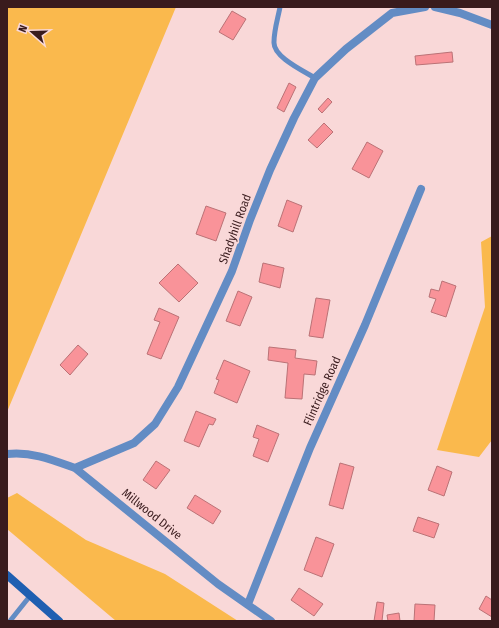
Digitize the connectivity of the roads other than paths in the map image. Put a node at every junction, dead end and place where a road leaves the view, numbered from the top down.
1 (280, 7) edge
2 (425, 7) edge
3 (435, 7) edge
4 (391, 10) edge
5 (492, 25) edge
6 (316, 78) junction
7 (421, 189) dead end
8 (7, 454) edge
9 (75, 468) junction
10 (7, 575) edge
11 (30, 596) junction
12 (248, 604) junction
13 (10, 621) edge
14 (59, 621) edge
15 (271, 621) edge

1 - 6 lane
2 - 4 street, Shadyhill Road
3 - 5 street
4 - 6 street, Shadyhill Road
6 - 9 street, Shadyhill Road
7 - 12 street, Flintridge Road
8 - 9 street, Millwood Drive
9 - 12 street, Millwood Drive
10 - 11 main road
11 - 13 lane
11 - 14 main road
12 - 15 street, Millwood Drive

